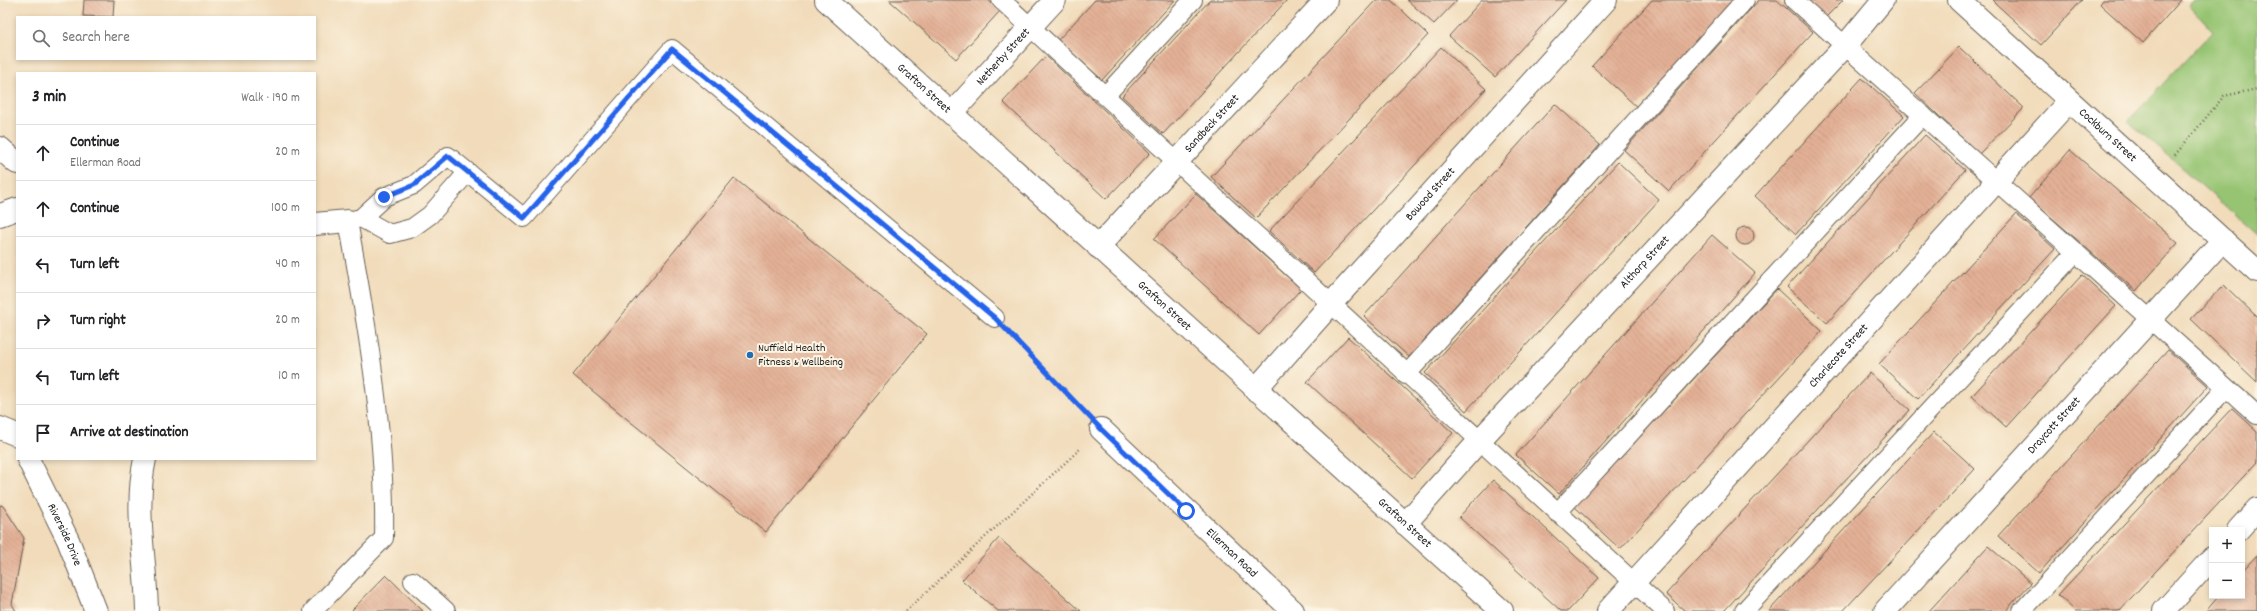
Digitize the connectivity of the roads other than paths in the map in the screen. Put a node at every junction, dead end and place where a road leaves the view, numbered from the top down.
1 (826, 0) edge
2 (1001, 0) edge
3 (1055, 0) edge
4 (1193, 0) edge
5 (1326, 0) edge
6 (1606, 0) edge
7 (1745, 0) edge
8 (1794, 0) edge
9 (1883, 0) edge
10 (1959, 0) edge
11 (1031, 27) junction
12 (1845, 46) junction
13 (1105, 96) junction
14 (2069, 100) junction
15 (952, 113) junction
16 (1923, 115) junction
17 (0, 148) edge
18 (1177, 161) junction
19 (16, 162) edge
20 (468, 172) junction
21 (1996, 181) junction
22 (16, 209) edge
23 (0, 215) edge
24 (355, 220) junction
25 (316, 224) edge
26 (2223, 240) junction
27 (1098, 246) junction
28 (2076, 252) junction
29 (2257, 271) edge
30 (1330, 305) junction
31 (995, 318) road end
32 (2149, 320) junction
33 (1406, 375) junction
34 (2226, 388) junction
35 (1255, 390) junction
36 (2257, 415) edge
37 (1101, 429) road end
38 (1479, 441) junction
39 (28, 460) edge
40 (145, 460) edge
41 (2257, 509) edge
42 (1557, 513) junction
43 (1405, 524) junction
44 (2241, 527) edge
45 (2209, 561) edge
46 (413, 581) dead end
47 (1633, 583) junction
48 (96, 611) edge
49 (147, 611) edge
50 (313, 611) edge
51 (446, 611) edge
52 (1293, 611) edge
53 (1502, 611) edge
54 (1608, 611) edge
55 (1665, 611) edge
56 (1744, 611) edge
57 (1885, 611) edge
58 (2022, 611) edge
59 (2164, 611) edge

1 - 15 street, Grafton Street
2 - 11 lane
3 - 11 street, Netherby Street
4 - 13 lane
5 - 18 street, Sandbeck Street
6 - 30 street, Bowood Street
7 - 33 lane
8 - 12 lane
9 - 12 street, Althorp Street
10 - 14 street, Cockburn Street
11 - 13 lane
11 - 15 street, Netherby Street
12 - 16 lane
12 - 38 street, Althorp Street
13 - 18 lane
14 - 21 street, Charlecote Street
14 - 26 street, Cockburn Street
15 - 27 street, Grafton Street
16 - 21 lane
16 - 42 lane
17 - 19 street
18 - 27 street, Sandbeck Street
18 - 30 lane
20 - 24 lane
20 - 24 lane
20 - 31 lane
21 - 28 lane
21 - 47 street, Charlecote Street
22 - 23 street
24 - 25 street
24 - 50 lane
26 - 29 street, Cockburn Street
26 - 32 street, Draycott Street
27 - 35 street, Grafton Street
28 - 32 lane
28 - 56 lane
30 - 33 lane
30 - 35 street, Bowood Street
32 - 34 lane
32 - 57 street, Draycott Street
33 - 38 lane
34 - 36 lane
34 - 58 lane
35 - 43 street, Grafton Street
37 - 52 street, Ellerman Road
38 - 42 lane
38 - 43 street, Althorp Street
39 - 48 street, Riverside Drive
40 - 49 street
41 - 44 street
42 - 47 lane
43 - 53 street, Grafton Street
45 - 59 street
46 - 51 lane
47 - 54 street, Charlecote Street
47 - 55 lane

